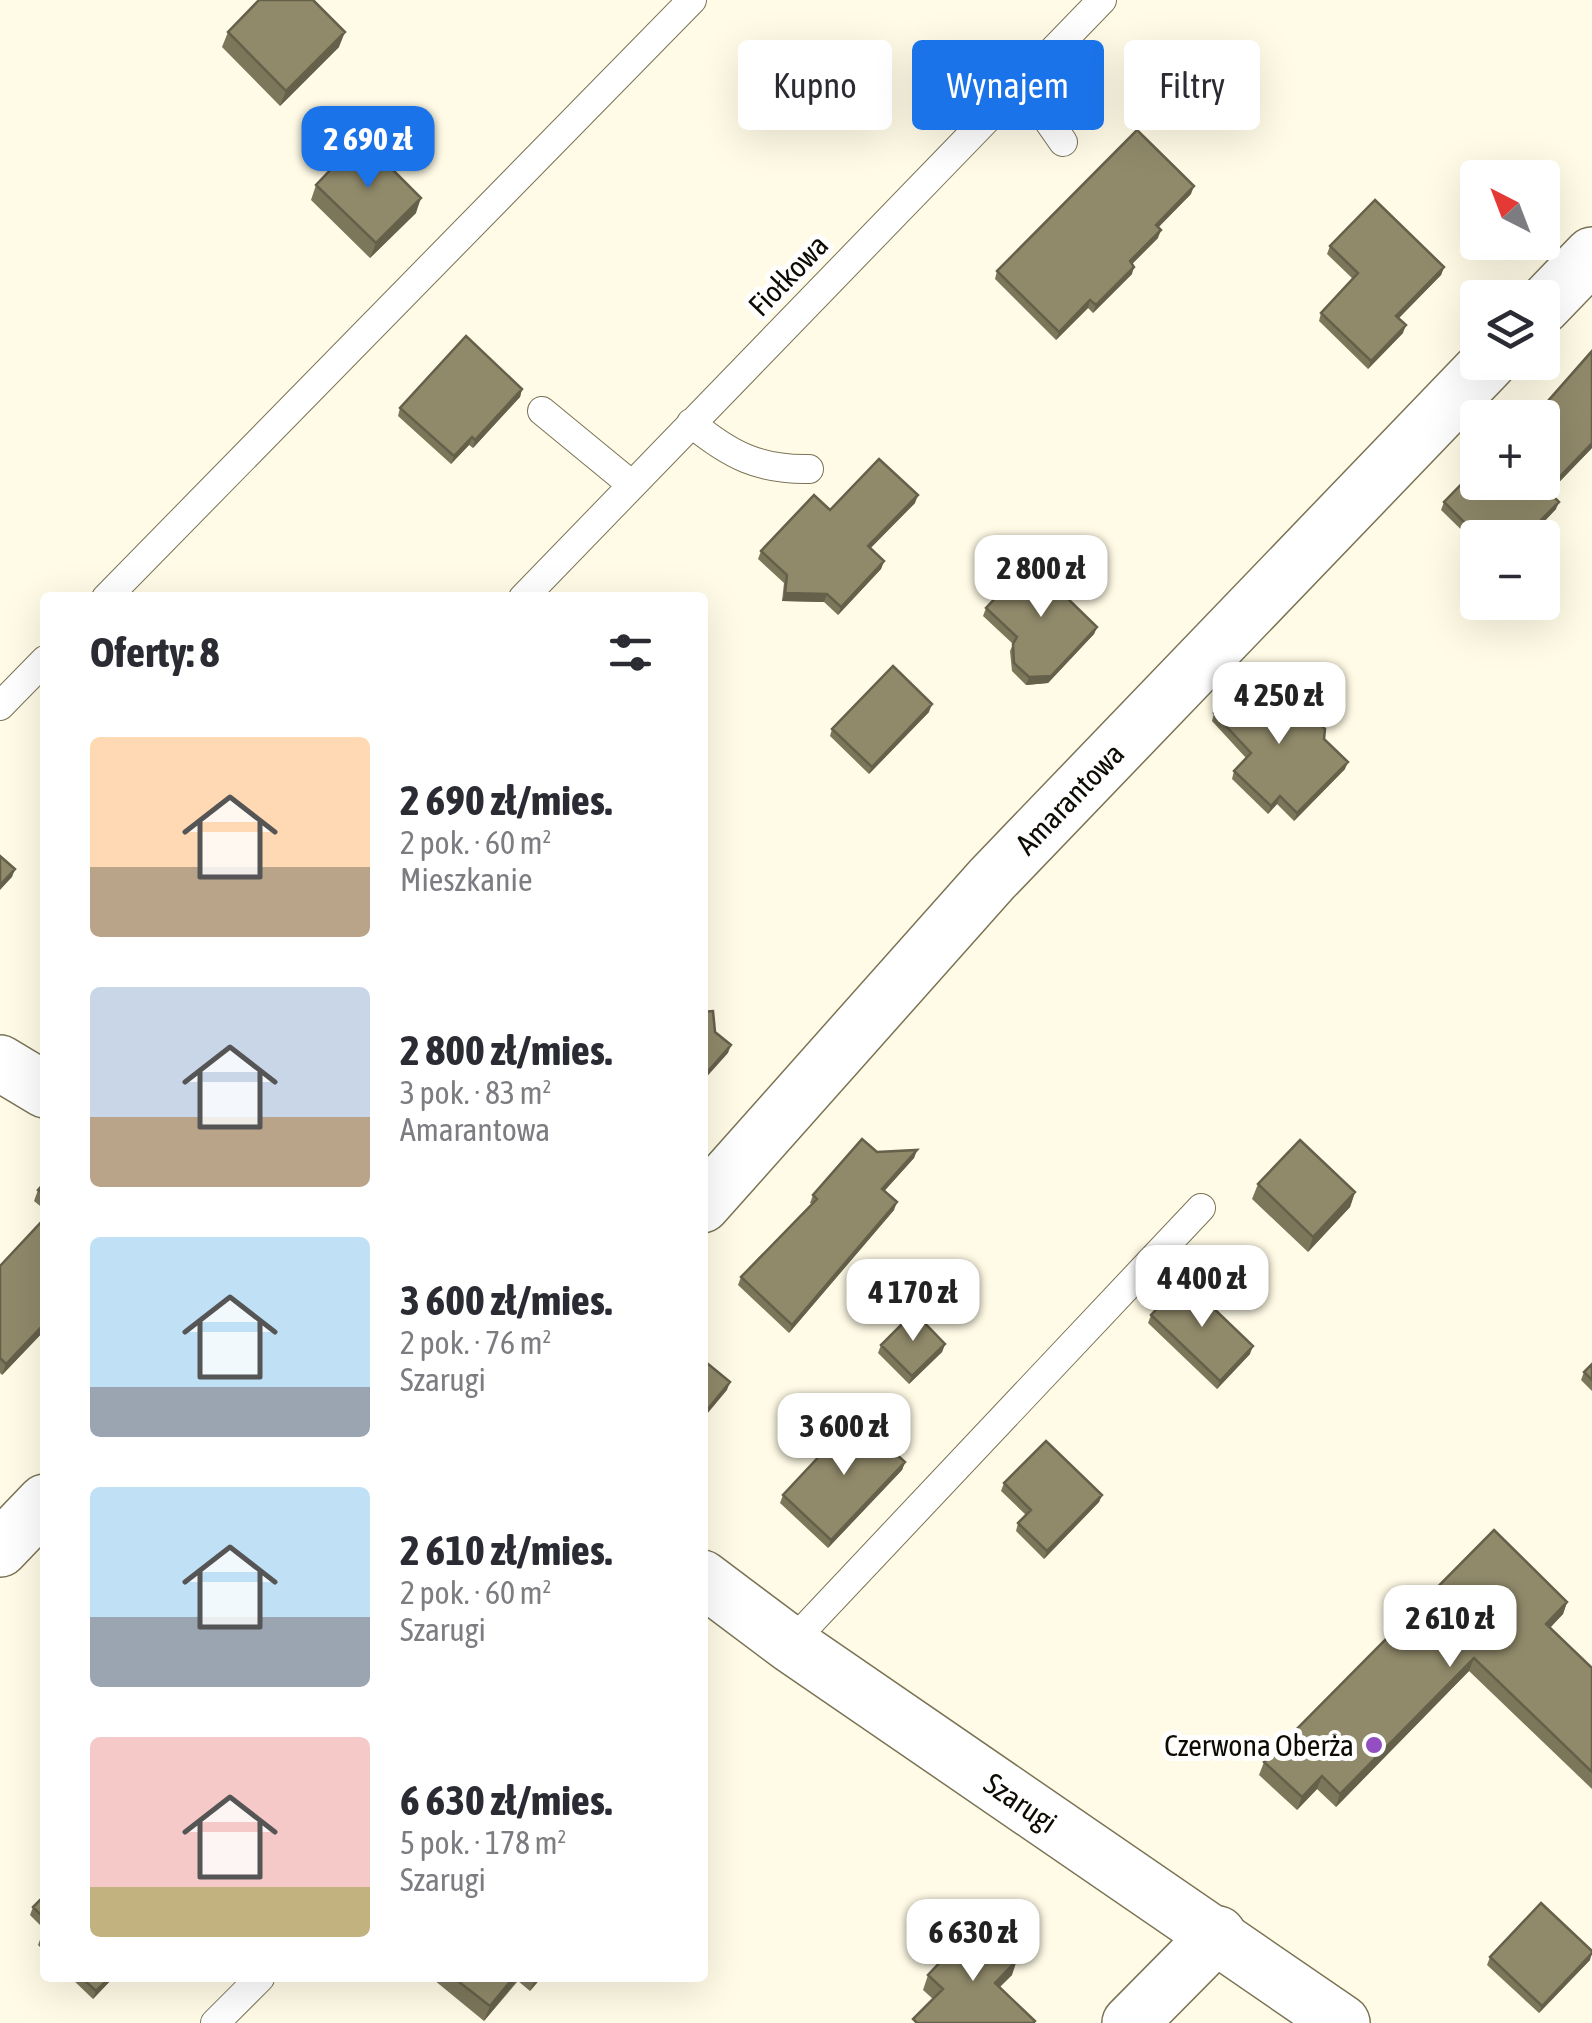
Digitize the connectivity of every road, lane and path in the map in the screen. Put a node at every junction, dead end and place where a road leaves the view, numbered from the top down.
1 (692, 0) edge
2 (1102, 0) edge
3 (1062, 40) edge
4 (974, 130) edge
5 (1054, 130) edge
6 (1063, 142) dead end
7 (1592, 255) edge
8 (1560, 288) edge
9 (1472, 380) edge
10 (542, 411) dead end
11 (691, 423) junction
12 (809, 469) dead end
13 (632, 484) junction
14 (112, 592) edge
15 (530, 592) edge
16 (40, 665) edge
17 (0, 706) edge
18 (0, 1063) edge
19 (40, 1087) edge
20 (708, 1199) edge
21 (1201, 1208) dead end
22 (40, 1507) edge
23 (0, 1549) edge
24 (708, 1582) edge
25 (790, 1644) junction
26 (1218, 1934) junction
27 (256, 1982) edge
28 (215, 2023) edge
29 (1130, 2023) edge
30 (1342, 2023) edge

1 - 14 lane
2 - 3 lane, Fiołkowa
4 - 11 lane, Fiołkowa
5 - 6 lane
7 - 8 street
9 - 20 street, Amarantowa
10 - 13 lane
11 - 12 lane
11 - 13 lane, Fiołkowa
13 - 15 lane, Fiołkowa
16 - 17 lane
18 - 19 street
21 - 25 lane
22 - 23 street
24 - 25 street, Szarugi
25 - 26 street, Szarugi
26 - 29 street
26 - 30 street, Szarugi
27 - 28 lane

